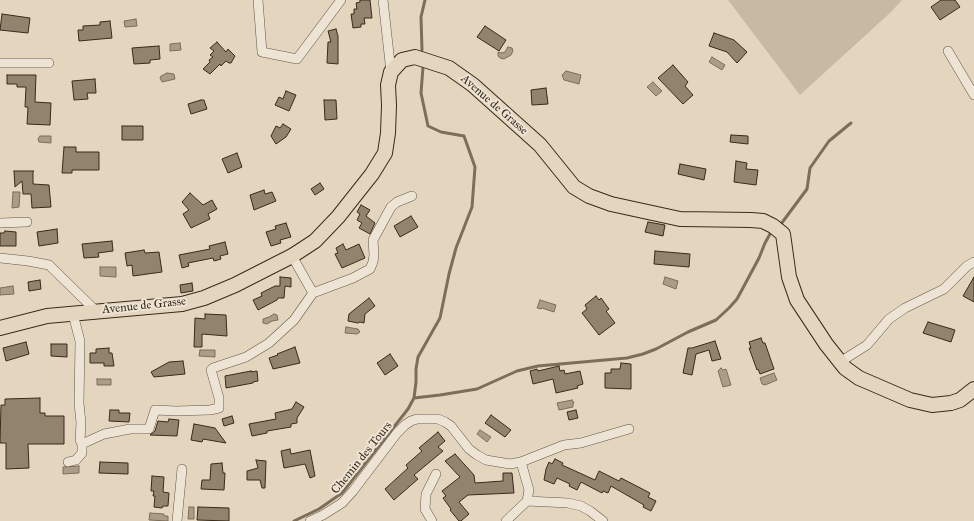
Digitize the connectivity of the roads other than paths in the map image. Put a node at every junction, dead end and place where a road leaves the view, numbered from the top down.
1 (258, 0) edge
2 (341, 0) edge
3 (383, 0) edge
4 (948, 51) dead end
5 (0, 63) edge
6 (49, 63) dead end
7 (391, 72) junction
8 (974, 95) edge
9 (412, 196) dead end
10 (27, 222) dead end
11 (0, 223) edge
12 (292, 256) junction
13 (0, 258) edge
14 (974, 262) edge
15 (314, 293) junction
16 (96, 311) junction
17 (73, 314) junction
18 (0, 328) edge
19 (840, 362) junction
20 (974, 389) edge
21 (629, 429) dead end
22 (82, 444) junction
23 (68, 462) dead end
24 (521, 462) junction
25 (182, 469) dead end
26 (436, 474) dead end
27 (527, 501) junction
28 (177, 521) edge
29 (310, 521) edge
30 (432, 521) edge
31 (506, 521) edge
32 (603, 521) edge

1 - 2 street
3 - 7 street
4 - 8 street
5 - 6 street
7 - 12 main road, Avenue de Grasse
7 - 19 main road, Avenue de Grasse
9 - 15 street
10 - 11 street
12 - 15 street
12 - 16 main road, Avenue de Grasse
13 - 16 street
14 - 19 street
15 - 22 street
16 - 17 main road, Avenue de Grasse
17 - 18 main road, Avenue de Grasse
17 - 22 street
19 - 20 main road, Avenue de Grasse
21 - 24 street, Chemin des Tours
22 - 23 street
24 - 27 street
24 - 29 street, Chemin des Tours
25 - 28 street
26 - 30 street
27 - 31 street
27 - 32 street

